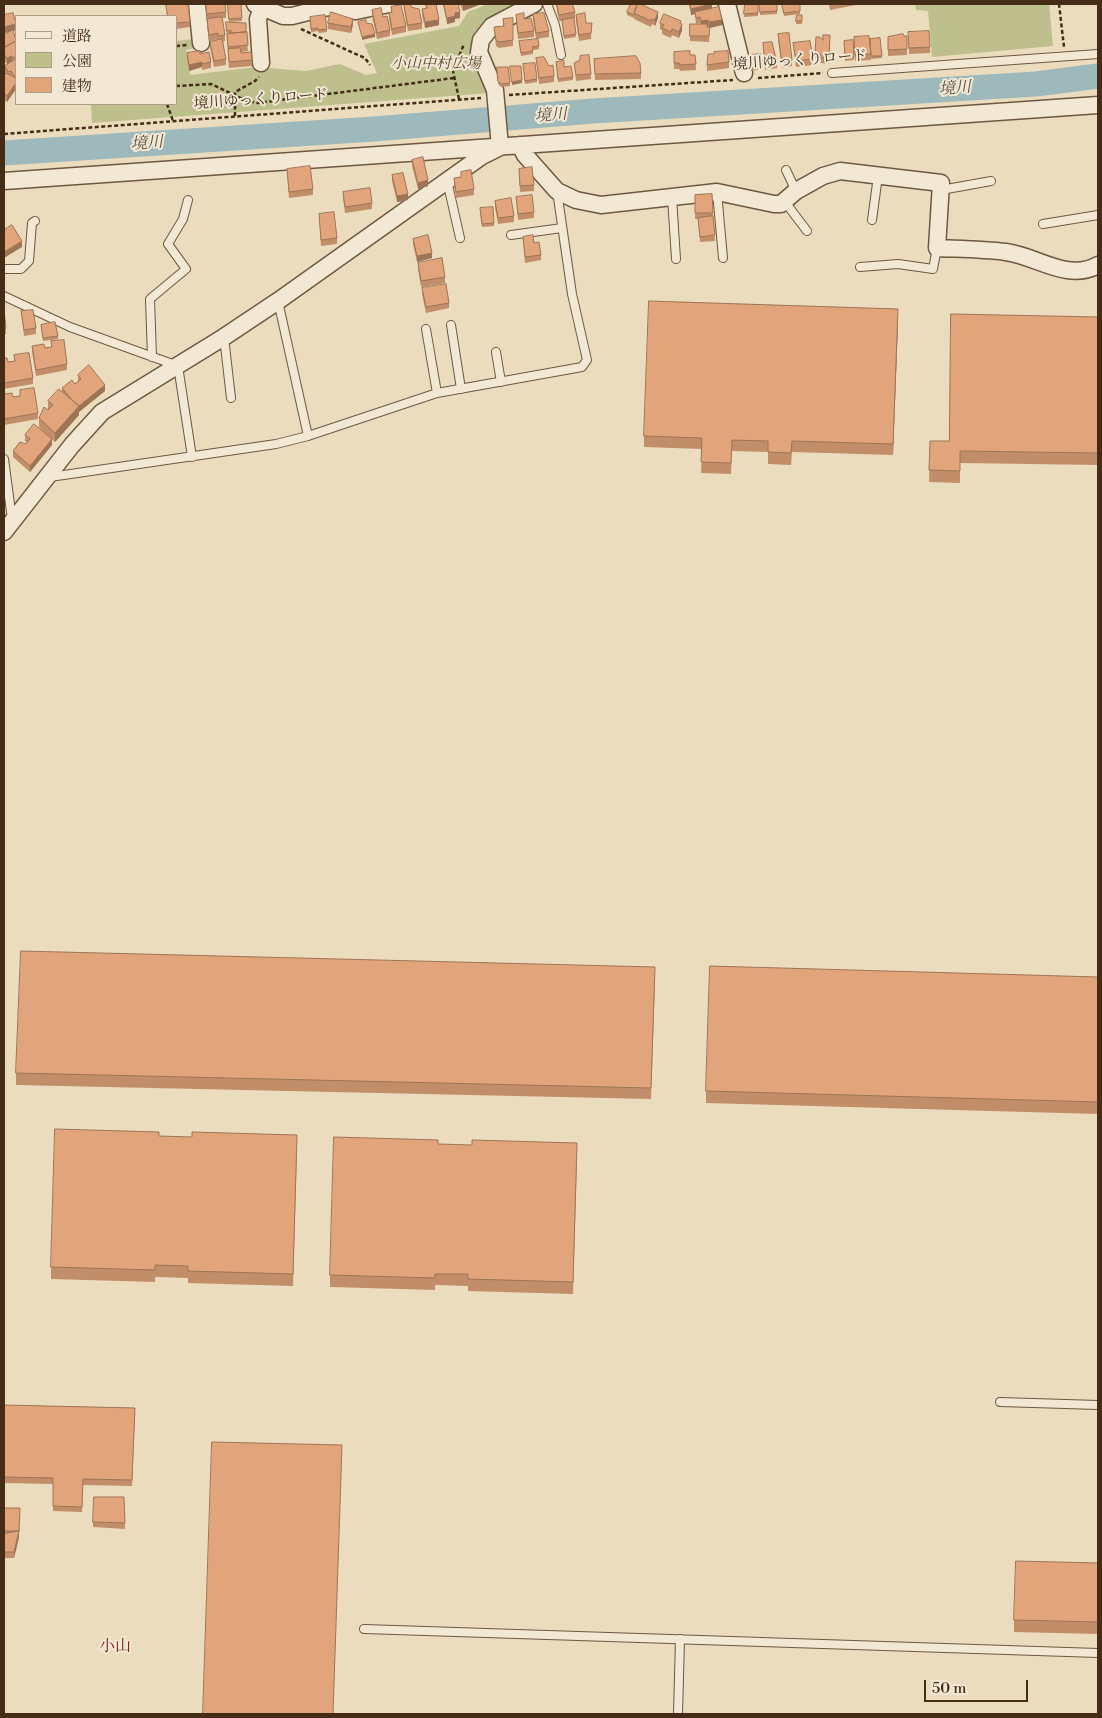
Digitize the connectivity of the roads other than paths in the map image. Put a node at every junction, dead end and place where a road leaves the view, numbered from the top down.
1 (196, 4) edge
2 (389, 4) edge
3 (534, 4) edge
4 (547, 4) edge
5 (727, 4) edge
6 (350, 7) edge
7 (271, 9) edge
8 (202, 43) dead end
9 (1098, 54) edge
10 (561, 55) dead end
11 (261, 63) road end
12 (832, 73) road end
13 (745, 77) road end
14 (1098, 105) edge
15 (500, 144) junction
16 (520, 146) junction
17 (786, 170) dead end
18 (878, 176) junction
19 (4, 181) edge
20 (990, 181) dead end
21 (445, 182) junction
22 (941, 190) junction
23 (557, 191) junction
24 (717, 192) junction
25 (790, 196) junction
26 (672, 197) junction
27 (188, 200) dead end
28 (1098, 215) edge
29 (872, 220) dead end
30 (35, 221) dead end
31 (1043, 224) dead end
32 (562, 228) junction
33 (807, 231) dead end
34 (511, 235) dead end
35 (460, 238) dead end
36 (937, 248) junction
37 (723, 258) dead end
38 (676, 259) dead end
39 (1098, 265) edge
40 (860, 267) dead end
41 (4, 269) edge
42 (4, 296) edge
43 (278, 301) junction
44 (451, 325) dead end
45 (426, 330) dead end
46 (224, 338) junction
47 (496, 352) dead end
48 (152, 357) junction
49 (178, 366) junction
50 (501, 382) junction
51 (461, 389) junction
52 (437, 393) junction
53 (231, 398) dead end
54 (308, 436) junction
55 (192, 457) junction
56 (4, 459) edge
57 (48, 477) junction
58 (8, 527) edge
59 (1000, 1402) dead end
60 (1098, 1405) edge
61 (364, 1629) dead end
62 (680, 1639) junction
63 (1098, 1653) edge
64 (678, 1714) edge

1 - 8 street
2 - 6 street
3 - 15 street
4 - 10 lane
5 - 13 street
6 - 7 street
7 - 11 street
9 - 12 lane, 境川ゆっくりロード
14 - 16 street
15 - 16 street
15 - 19 street
15 - 21 street
16 - 23 street
17 - 25 lane
18 - 22 street
18 - 25 street
18 - 29 lane
20 - 22 lane
21 - 35 lane
21 - 43 street
22 - 36 street
23 - 26 street
23 - 32 lane
24 - 25 street
24 - 26 street
24 - 37 lane
25 - 33 lane
26 - 38 lane
27 - 48 lane
28 - 31 lane
30 - 41 lane
32 - 34 lane
32 - 50 lane
36 - 39 street
36 - 40 lane
42 - 48 lane
43 - 46 street
43 - 54 lane
44 - 51 lane
45 - 52 lane
46 - 49 street
46 - 53 lane
47 - 50 lane
48 - 49 lane
49 - 55 lane
49 - 57 street
50 - 51 lane
51 - 52 lane
52 - 54 lane
54 - 55 lane
55 - 57 lane
56 - 58 lane
57 - 58 street
59 - 60 lane
61 - 62 lane
62 - 63 lane
62 - 64 lane

